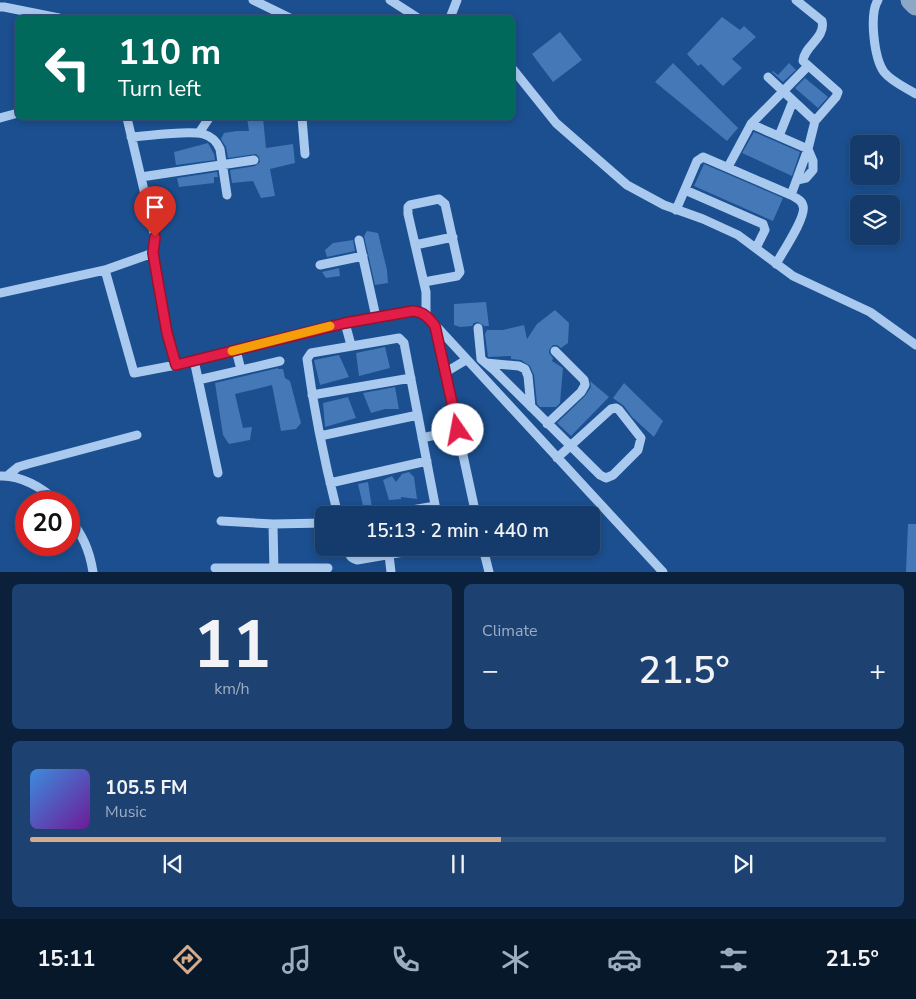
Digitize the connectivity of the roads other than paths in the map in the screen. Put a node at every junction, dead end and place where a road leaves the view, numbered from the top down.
1 (253, 0) edge
2 (390, 0) edge
3 (457, 0) edge
4 (796, 0) edge
5 (878, 0) edge
6 (2, 5) edge
7 (47, 15) edge
8 (284, 15) edge
9 (413, 15) edge
10 (451, 15) edge
11 (808, 66) junction
12 (515, 72) edge
13 (768, 78) dead end
14 (783, 91) junction
15 (916, 94) edge
16 (794, 101) junction
17 (15, 114) edge
18 (0, 118) edge
19 (127, 120) edge
20 (209, 120) edge
21 (302, 120) edge
22 (815, 121) junction
23 (751, 124) junction
24 (199, 133) junction
25 (779, 136) junction
26 (131, 137) junction
27 (808, 149) junction
28 (305, 154) dead end
29 (254, 160) dead end
30 (222, 164) junction
31 (728, 168) junction
32 (141, 177) junction
33 (685, 190) junction
34 (227, 195) dead end
35 (791, 195) junction
36 (676, 210) junction
37 (453, 237) junction
38 (359, 240) dead end
39 (415, 245) junction
40 (756, 248) junction
41 (153, 253) junction
42 (363, 256) junction
43 (776, 264) junction
44 (320, 265) dead end
45 (105, 270) junction
46 (424, 282) junction
47 (0, 293) edge
48 (426, 315) junction
49 (376, 317) junction
50 (345, 323) junction
51 (435, 326) junction
52 (478, 328) dead end
53 (351, 345) junction
54 (916, 346) edge
55 (236, 350) junction
56 (555, 352) dead end
57 (194, 360) junction
58 (466, 360) junction
59 (280, 361) dead end
60 (485, 363) junction
61 (176, 365) junction
62 (241, 370) junction
63 (446, 372) junction
64 (410, 378) junction
65 (198, 380) junction
66 (312, 395) junction
67 (531, 407) junction
68 (418, 415) junction
69 (547, 424) junction
70 (458, 430) junction
71 (137, 435) dead end
72 (320, 436) junction
73 (422, 438) junction
74 (570, 447) junction
75 (557, 458) junction
76 (427, 461) junction
77 (218, 473) dead end
78 (3, 476) edge
79 (330, 483) junction
80 (43, 491) edge
81 (336, 506) edge
82 (435, 506) edge
83 (474, 506) edge
84 (221, 521) dead end
85 (315, 523) edge
86 (273, 524) junction
87 (80, 533) edge
88 (350, 556) edge
89 (383, 556) edge
90 (389, 556) edge
91 (485, 556) edge
92 (215, 568) dead end
93 (328, 568) dead end
94 (274, 570) edge
95 (93, 572) edge
96 (391, 572) edge
97 (489, 572) edge
98 (663, 572) edge

1 - 8 lane
2 - 9 lane
3 - 10 lane
4 - 11 lane
5 - 15 lane
6 - 7 lane
11 - 14 lane
11 - 22 lane
12 - 36 lane
13 - 14 lane
14 - 16 lane
14 - 23 lane
16 - 22 lane
16 - 25 lane
17 - 18 lane
19 - 26 lane
20 - 24 lane
21 - 28 lane
22 - 27 lane
23 - 25 lane
23 - 31 lane
24 - 26 lane
24 - 30 lane
25 - 27 lane
26 - 32 lane
27 - 35 lane
29 - 30 lane
30 - 32 lane
30 - 34 lane
31 - 33 lane
31 - 35 lane
32 - 41 lane
33 - 36 lane
33 - 40 lane
35 - 43 lane
36 - 40 lane
37 - 39 lane
37 - 39 lane
37 - 46 lane
38 - 42 lane
39 - 46 lane
40 - 43 lane
41 - 45 lane
41 - 61 lane
42 - 44 lane
42 - 49 lane
43 - 54 lane
45 - 47 lane
45 - 61 lane
46 - 48 lane
48 - 49 lane
48 - 51 lane
49 - 50 lane
50 - 53 lane
50 - 55 lane
51 - 58 lane
51 - 63 lane
52 - 60 lane
53 - 64 lane
53 - 66 lane
55 - 57 lane
55 - 62 lane
56 - 69 lane
57 - 61 lane
57 - 65 lane
58 - 63 lane
58 - 75 lane
59 - 62 lane
60 - 67 lane
60 - 67 lane
62 - 65 lane
63 - 70 lane
64 - 66 lane
64 - 68 lane
65 - 77 lane
66 - 72 lane
67 - 69 lane
68 - 72 lane
68 - 73 lane
69 - 74 lane
70 - 73 lane
70 - 83 lane
71 - 78 lane
72 - 79 lane
73 - 76 lane
74 - 74 lane
74 - 75 lane
75 - 98 lane
76 - 79 lane
76 - 82 lane
78 - 80 lane
79 - 81 lane
84 - 86 lane
85 - 86 lane
86 - 94 lane
87 - 95 lane
88 - 89 lane
90 - 96 lane
91 - 97 lane
92 - 94 lane
93 - 94 lane

